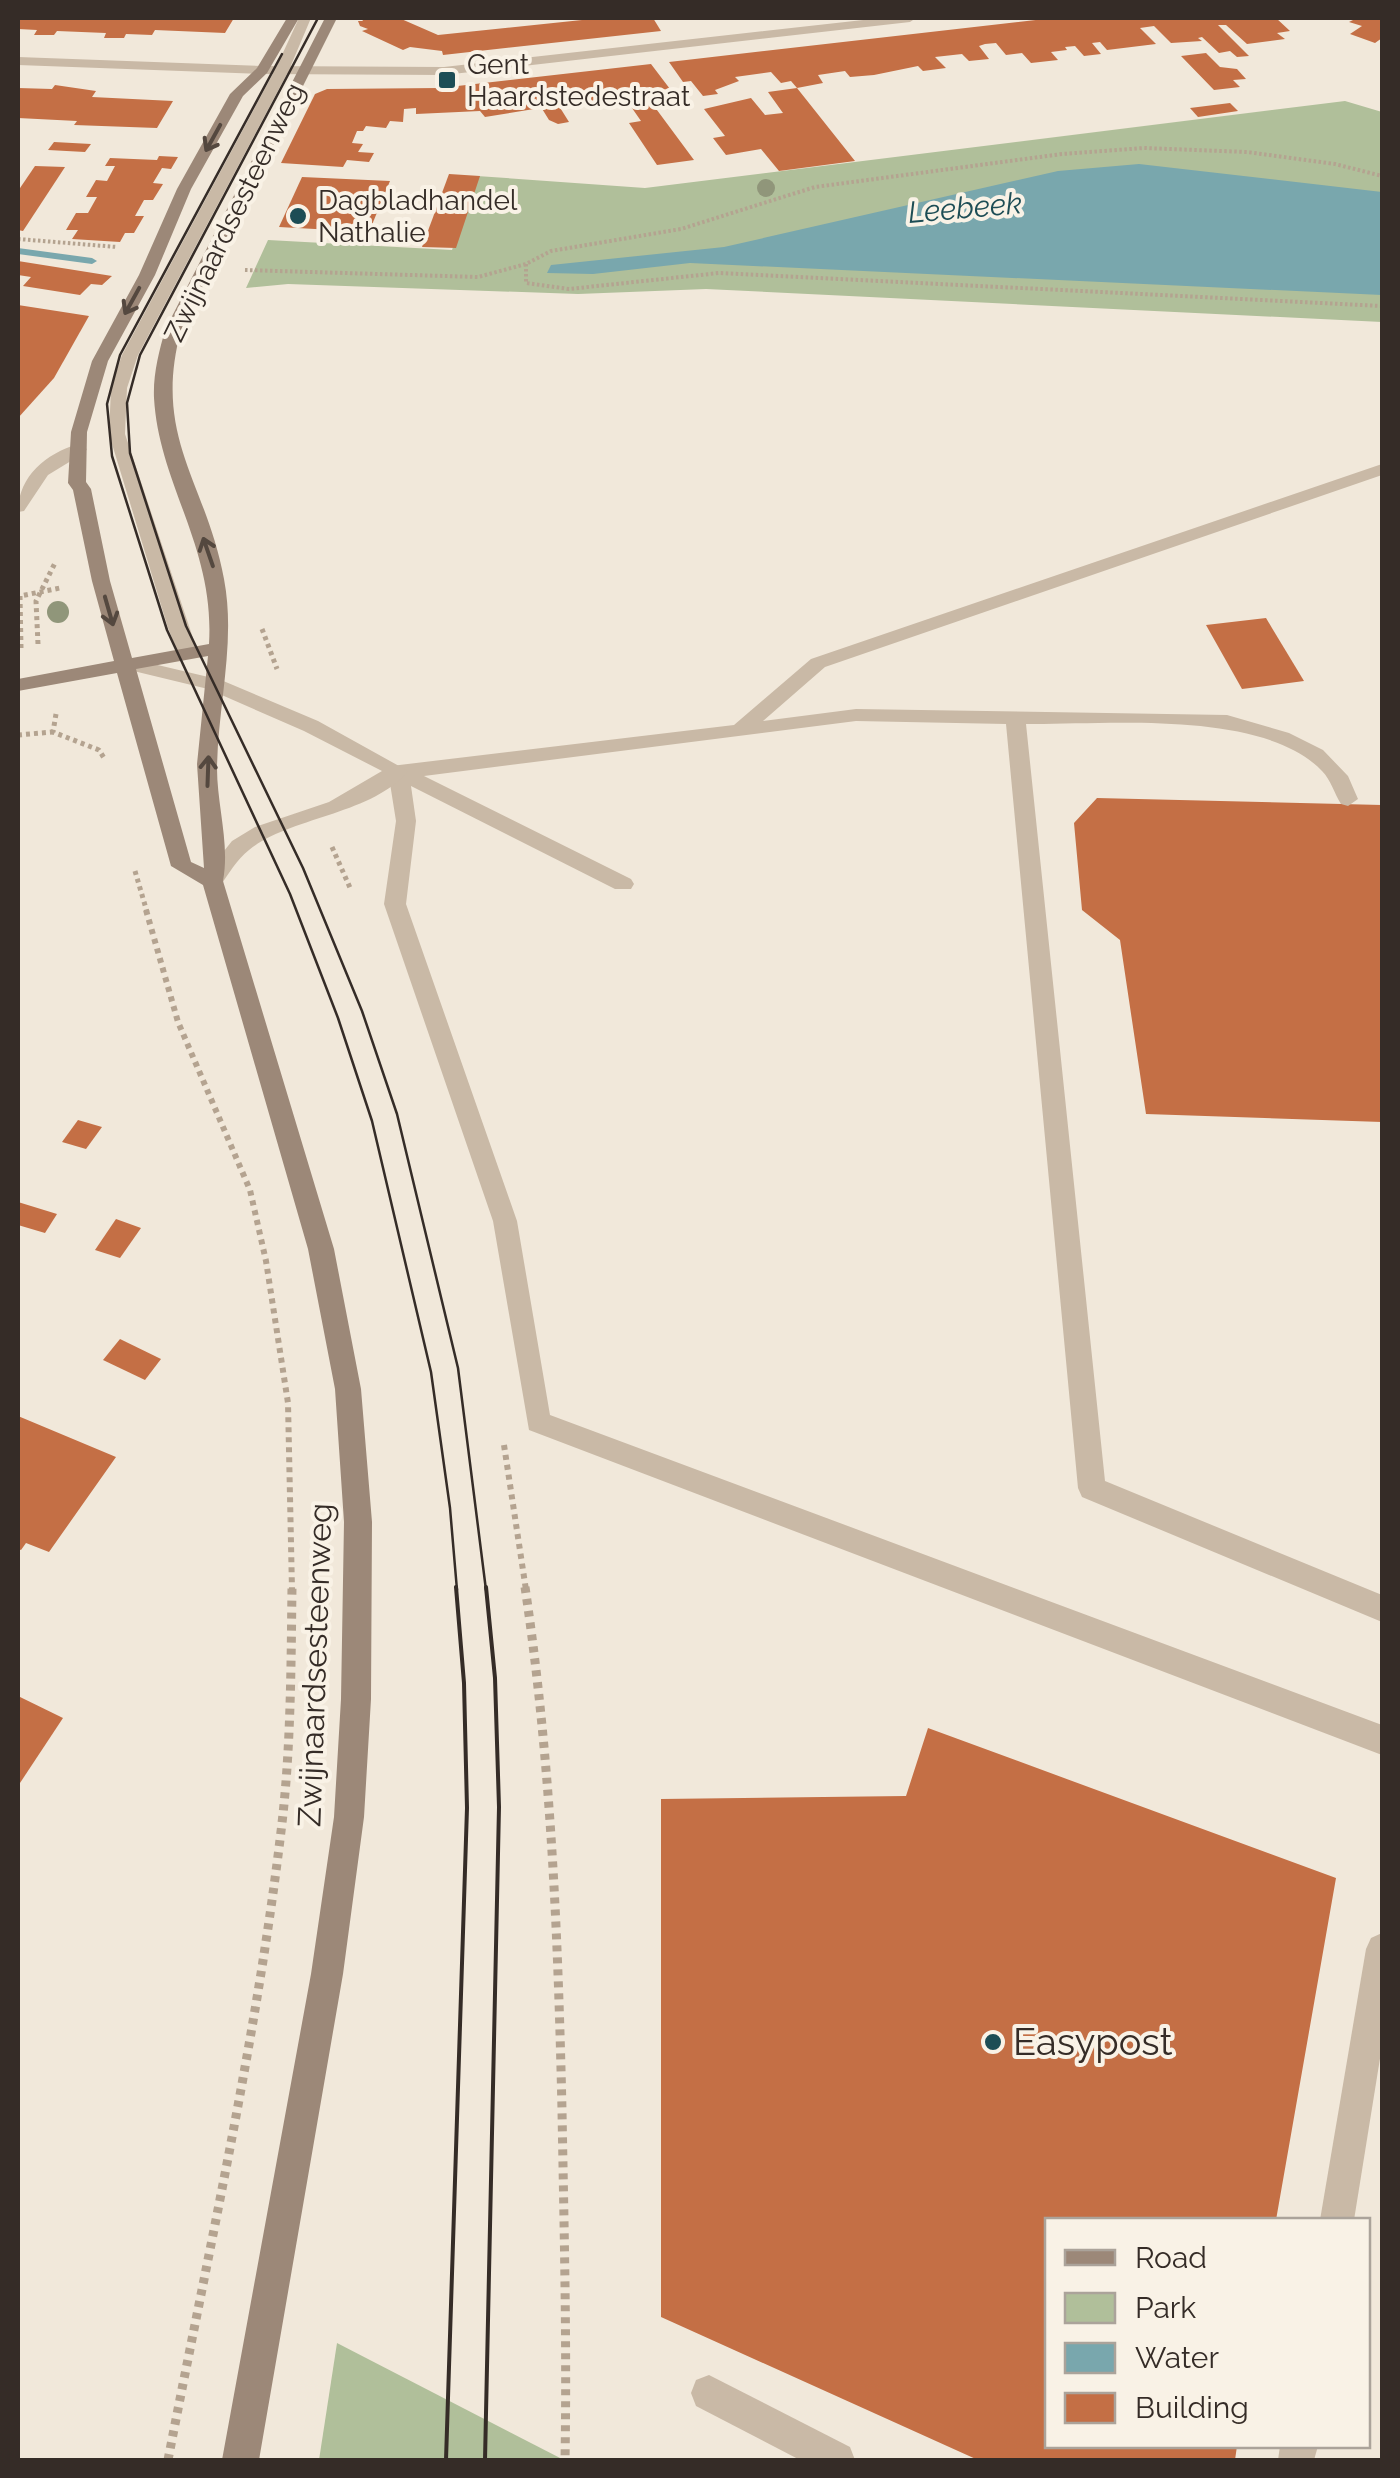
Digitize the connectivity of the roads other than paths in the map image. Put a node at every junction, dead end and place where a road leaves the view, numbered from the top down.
1 (293, 18) edge
2 (306, 18) edge
3 (315, 18) edge
4 (331, 18) edge
5 (910, 18) edge
6 (18, 61) edge
7 (262, 70) junction
8 (282, 70) junction
9 (304, 70) junction
10 (78, 449) junction
11 (1382, 470) edge
12 (18, 507) edge
13 (219, 648) junction
14 (188, 653) junction
15 (124, 663) junction
16 (214, 684) junction
17 (18, 685) edge
18 (1015, 717) junction
19 (740, 730) junction
20 (398, 772) junction
21 (1348, 799) dead end
22 (212, 880) junction
23 (623, 884) dead end
24 (1382, 1609) edge
25 (1382, 1740) edge
26 (1382, 1949) edge
27 (1337, 2218) edge
28 (709, 2393) dead end
29 (240, 2460) edge
30 (837, 2460) edge

1 - 7 street, Zwijnaardsesteenweg
2 - 8 street
3 - 8 street
4 - 9 street, Zwijnaardsesteenweg
5 - 9 street
6 - 7 street
7 - 8 street
7 -> 10 street, Zwijnaardsesteenweg
8 - 9 street
8 - 14 street
13 -> 9 street, Zwijnaardsesteenweg
10 - 12 street
10 -> 15 street, Zwijnaardsesteenweg
11 - 19 street
13 - 14 street
13 - 16 street, Zwijnaardsesteenweg
14 - 15 street
15 - 16 street
15 - 17 street
15 - 22 street, Zwijnaardsesteenweg
16 - 20 street
22 -> 16 street, Zwijnaardsesteenweg
18 - 19 street
18 - 21 street
18 - 24 street
19 - 20 street
20 - 22 street
20 - 23 street
20 - 25 street
22 - 29 street, Zwijnaardsesteenweg
26 - 27 street
28 - 30 street

